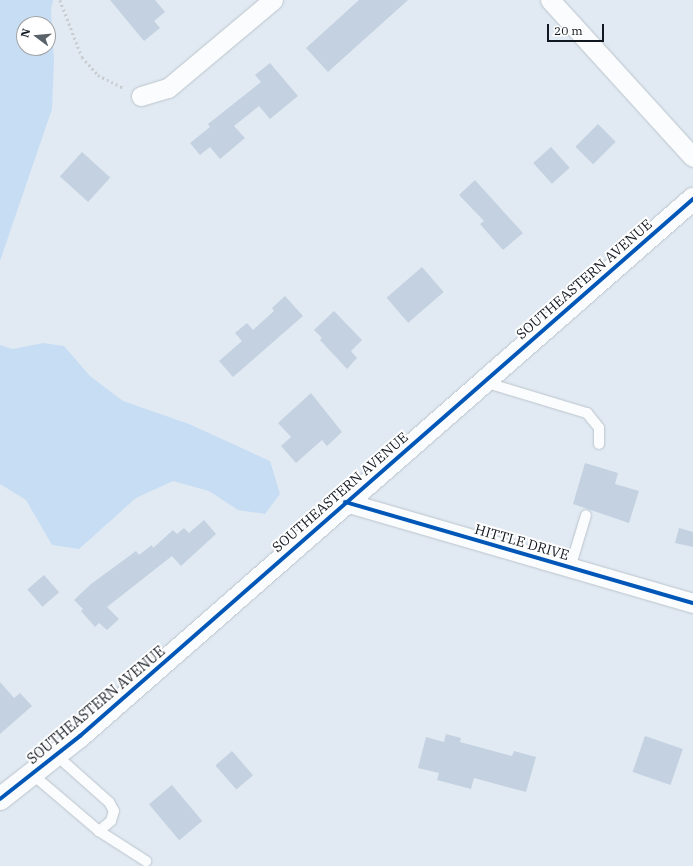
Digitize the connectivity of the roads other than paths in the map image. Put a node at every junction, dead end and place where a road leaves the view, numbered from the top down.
1 (273, 0) edge
2 (550, 0) edge
3 (141, 96) road end
4 (693, 157) edge
5 (693, 199) edge
6 (484, 382) junction
7 (599, 444) dead end
8 (345, 502) junction
9 (586, 515) dead end
10 (570, 568) junction
11 (693, 603) edge
12 (56, 755) junction
13 (32, 774) junction
14 (0, 800) edge
15 (99, 832) junction
16 (146, 862) dead end

1 - 3 street
2 - 4 street
5 - 6 street, SOUTHEASTERN AVENUE
6 - 7 lane
6 - 8 street, SOUTHEASTERN AVENUE
8 - 10 street, HITTLE DRIVE
8 - 12 street, SOUTHEASTERN AVENUE
9 - 10 lane
10 - 11 street, HITTLE DRIVE
12 - 13 street, SOUTHEASTERN AVENUE
12 - 15 lane
13 - 14 street, SOUTHEASTERN AVENUE
13 - 15 lane
15 - 16 lane

